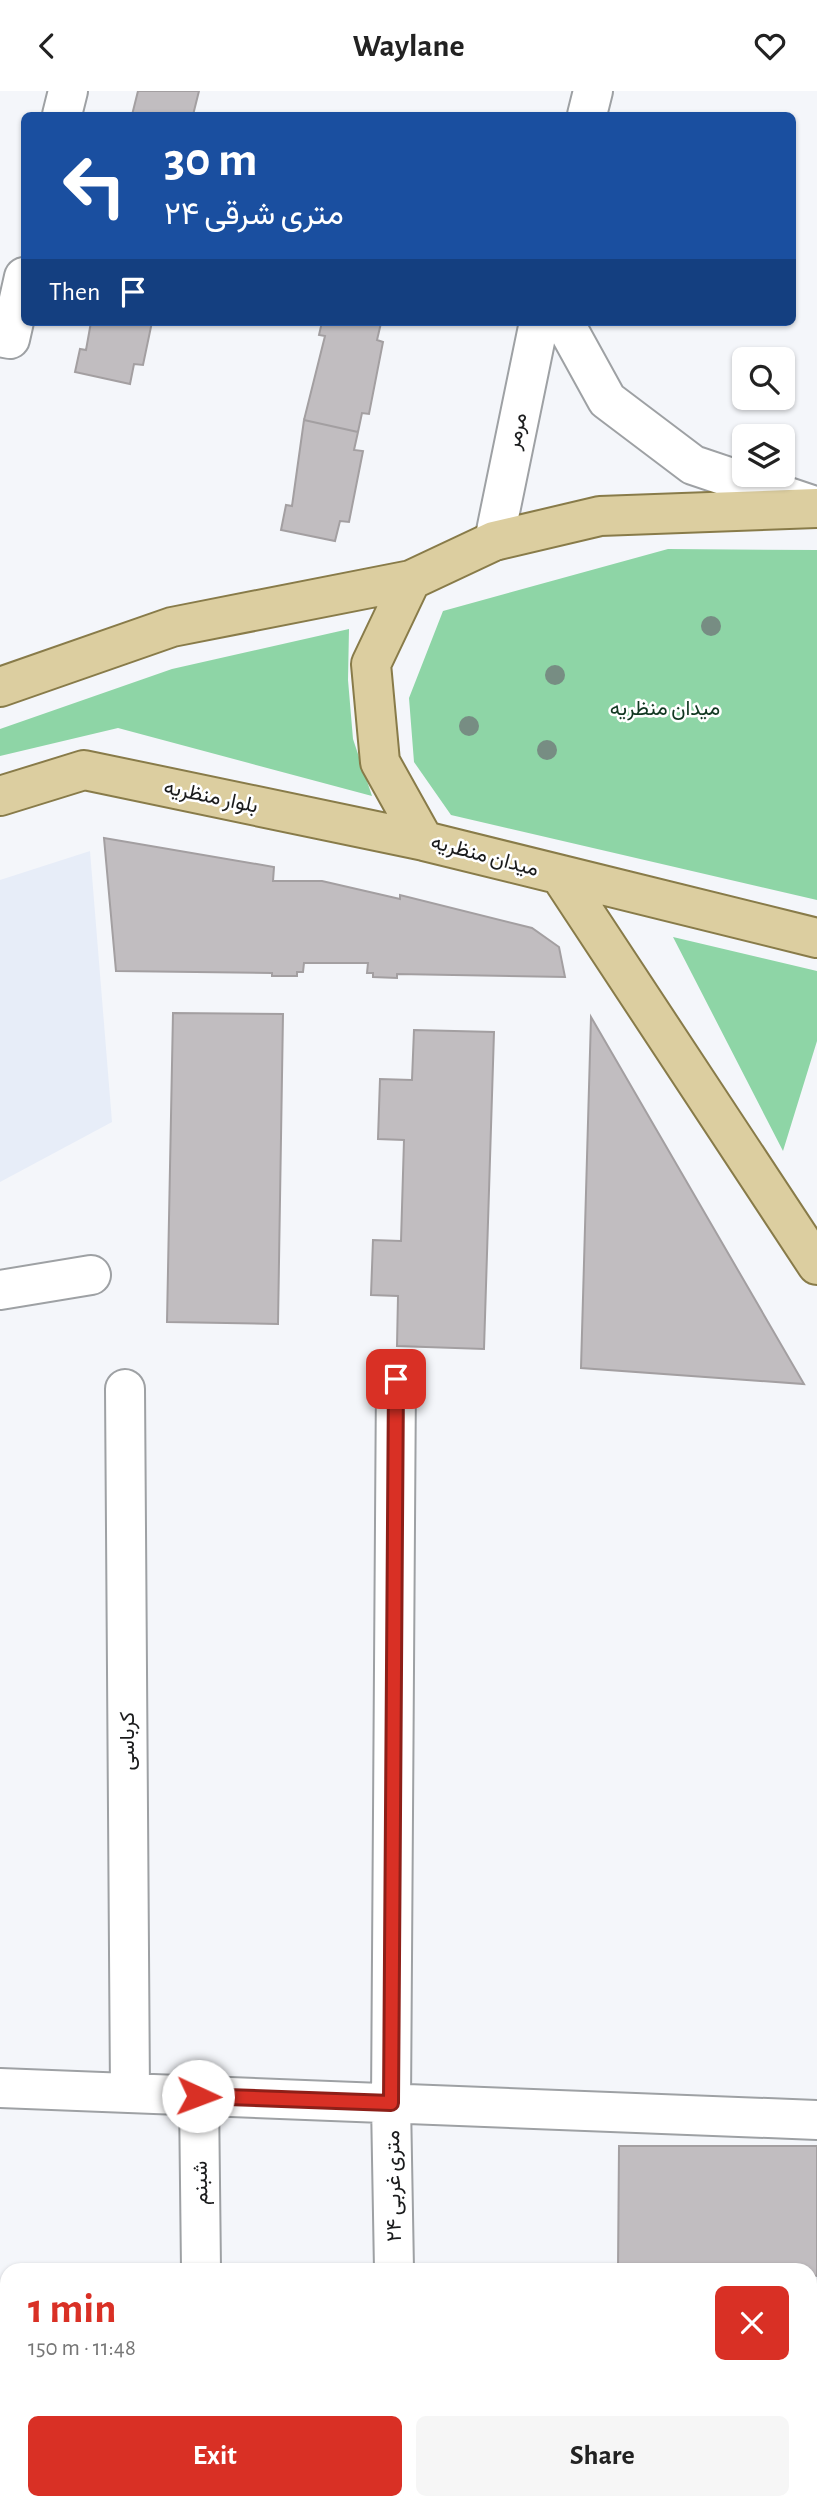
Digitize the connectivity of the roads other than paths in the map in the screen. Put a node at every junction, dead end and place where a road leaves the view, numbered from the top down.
1 (68, 91) edge
2 (593, 91) edge
3 (63, 112) edge
4 (588, 112) edge
5 (21, 287) edge
6 (538, 326) edge
7 (566, 326) edge
8 (5, 338) edge
9 (816, 504) edge
10 (494, 541) junction
11 (411, 580) junction
12 (0, 687) edge
13 (0, 796) edge
14 (424, 841) junction
15 (560, 875) junction
16 (817, 938) edge
17 (817, 1265) edge
18 (91, 1276) dead end
19 (0, 1290) edge
20 (396, 1379) dead end
21 (125, 1389) dead end
22 (0, 2088) edge
23 (130, 2093) junction
24 (198, 2096) junction
25 (391, 2103) junction
26 (817, 2120) edge
27 (201, 2263) edge
28 (394, 2263) edge

1 - 3 street
2 - 4 street
5 - 8 street
6 - 10 street, مرمر
7 - 9 street
9 - 10 main road
10 - 11 main road
11 - 12 main road
11 - 14 main road, ميدان منظریه
13 - 14 main road, بلوار منظریه
14 - 15 main road, ميدان منظریه
15 - 16 main road, ميدان منظریه
15 - 17 main road
18 - 19 street
20 - 25 street, ۲۴ متری غربی
21 - 23 street, کرباسی
22 - 23 street
23 - 24 street
24 - 25 street
24 - 27 street, شبنم
25 - 26 street
25 - 28 street, ۲۴ متری غربی

